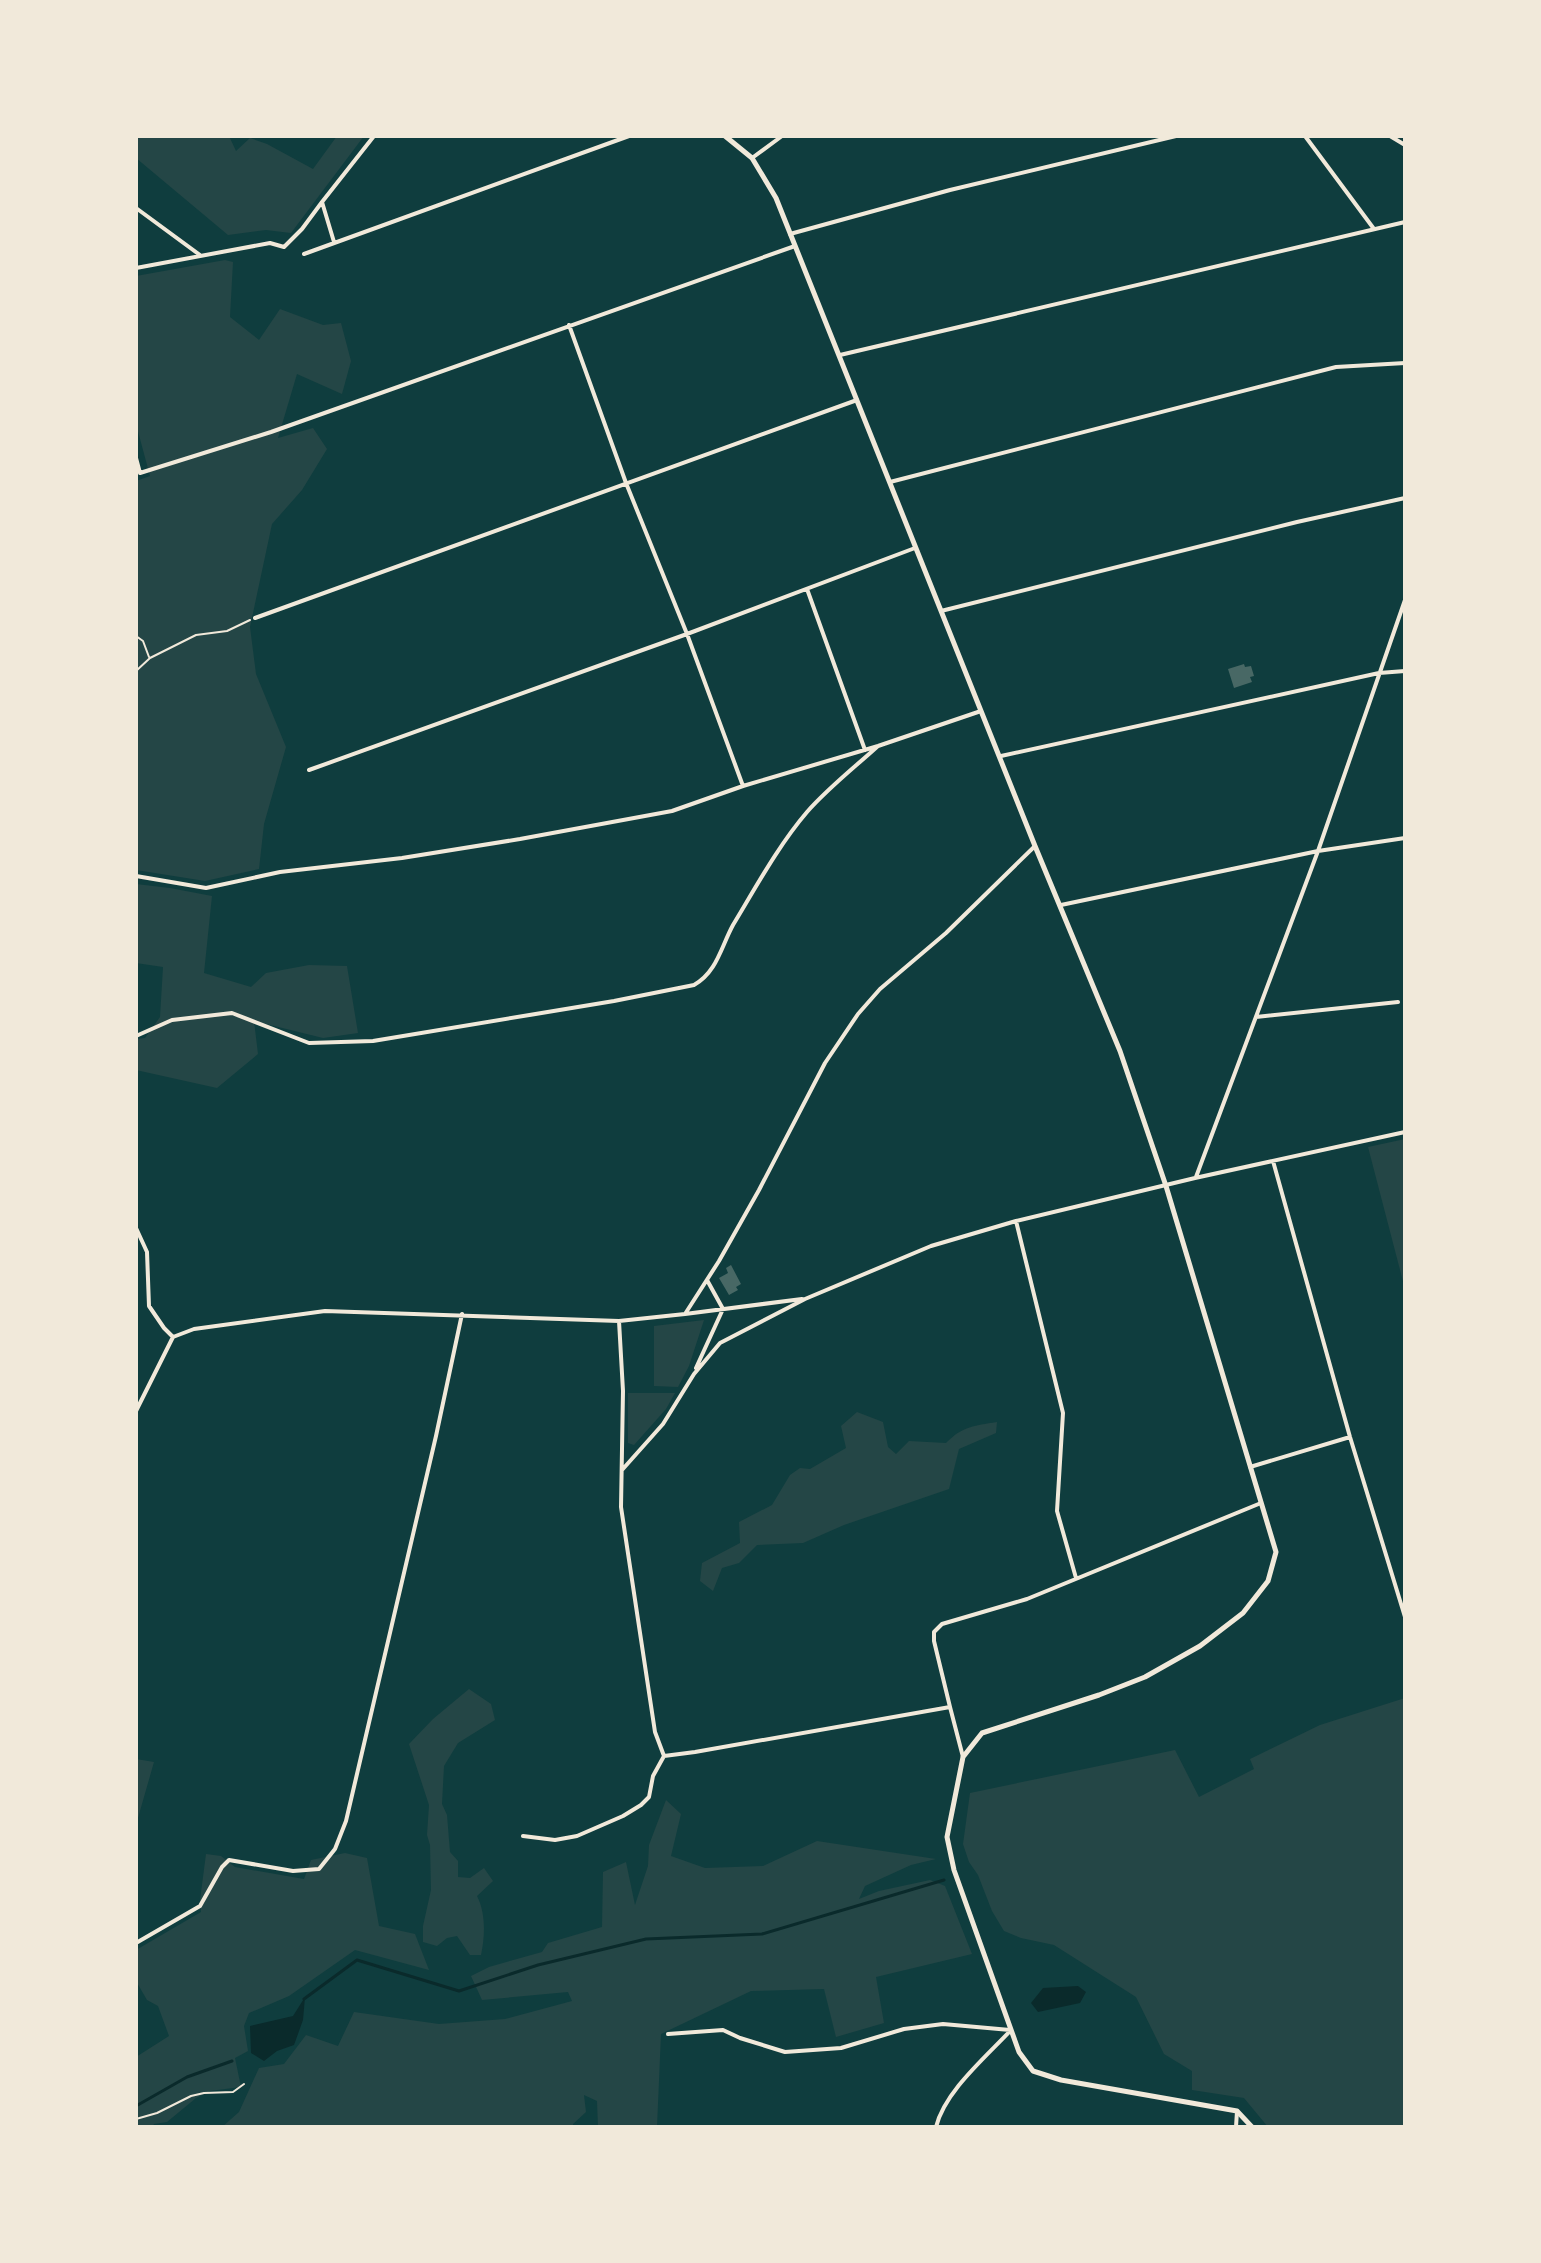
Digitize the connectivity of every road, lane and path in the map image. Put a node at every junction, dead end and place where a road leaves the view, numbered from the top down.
1 (374, 136) edge
2 (629, 136) edge
3 (725, 136) edge
4 (782, 136) edge
5 (1176, 136) edge
6 (1305, 136) edge
7 (1390, 136) edge
8 (1405, 145) edge
9 (752, 158) junction
10 (322, 202) junction
11 (136, 208) edge
12 (1405, 222) edge
13 (1374, 229) junction
14 (790, 234) junction
15 (334, 242) junction
16 (795, 246) junction
17 (304, 254) dead end
18 (200, 255) junction
19 (136, 268) edge
20 (569, 325) junction
21 (840, 355) junction
22 (1405, 363) edge
23 (857, 400) junction
24 (136, 458) edge
25 (890, 482) junction
26 (626, 483) junction
27 (1405, 498) edge
28 (916, 548) junction
29 (807, 589) junction
30 (1405, 600) edge
31 (941, 611) junction
32 (255, 618) joint
33 (687, 634) junction
34 (136, 636) edge
35 (150, 658) junction
36 (136, 671) edge
37 (1405, 671) edge
38 (1379, 673) junction
39 (981, 711) junction
40 (878, 746) junction
41 (865, 750) junction
42 (1001, 756) junction
43 (309, 770) dead end
44 (743, 786) junction
45 (1405, 838) edge
46 (1035, 846) junction
47 (1318, 851) junction
48 (136, 876) edge
49 (1061, 905) junction
50 (1398, 1002) dead end
51 (1256, 1017) junction
52 (136, 1036) edge
53 (1405, 1132) edge
54 (1273, 1161) junction
55 (1195, 1178) junction
56 (1166, 1186) junction
57 (1016, 1221) junction
58 (136, 1228) edge
59 (707, 1280) junction
60 (805, 1299) junction
61 (723, 1309) junction
62 (462, 1314) junction
63 (685, 1314) junction
64 (619, 1321) junction
65 (173, 1337) junction
66 (694, 1374) junction
67 (136, 1411) edge
68 (1350, 1437) junction
69 (1250, 1467) junction
70 (622, 1470) junction
71 (1261, 1503) junction
72 (1076, 1578) junction
73 (1405, 1617) edge
74 (950, 1707) junction
75 (664, 1756) junction
76 (963, 1757) junction
77 (523, 1836) dead end
78 (136, 1943) edge
79 (1011, 2030) junction
80 (668, 2034) dead end
81 (244, 2084) dead end
82 (1237, 2111) junction
83 (136, 2119) edge
84 (936, 2127) edge
85 (1236, 2127) edge
86 (1252, 2127) edge

1 - 10 street
2 - 15 street
3 - 9 street
4 - 9 street
5 - 14 street
6 - 13 street
7 - 8 street
9 - 14 street
10 - 15 street
10 - 18 street
11 - 18 street
12 - 13 street
13 - 21 street
14 - 16 street
15 - 17 street
16 - 20 street
16 - 21 street
18 - 19 street
20 - 24 street
20 - 26 street
21 - 23 street
22 - 25 street
23 - 25 street
23 - 26 street
25 - 28 street
26 - 32 street
26 - 33 street
27 - 31 street
28 - 29 street
28 - 31 street
29 - 33 street
29 - 41 street
30 - 38 street
31 - 39 street
32 - 35 path
33 - 43 street
33 - 44 street
34 - 35 path
35 - 36 path
37 - 38 street
38 - 42 street
38 - 47 street
39 - 40 street
39 - 42 street
40 - 41 street
40 - 52 street
41 - 44 street
42 - 46 street
44 - 48 street
45 - 47 street
46 - 49 street
46 - 59 street
47 - 49 street
47 - 51 street
49 - 56 street
50 - 51 street
51 - 55 street
53 - 54 street
54 - 55 street
54 - 68 street
55 - 56 street
56 - 57 street
56 - 69 street
57 - 60 street
57 - 72 street
58 - 65 street
59 - 61 street
59 - 63 street
60 - 61 street
60 - 66 street
61 - 63 street
61 - 66 street
62 - 64 street
62 - 65 street
62 - 78 street
63 - 64 street
64 - 70 street
65 - 67 street
66 - 70 street
68 - 69 street
68 - 73 street
69 - 71 street
70 - 75 street
71 - 72 street
71 - 76 street
72 - 74 street
74 - 75 street
74 - 76 street
75 - 77 street
76 - 79 street
79 - 80 street
79 - 82 street
79 - 84 street
81 - 83 path
82 - 85 street
82 - 86 street

